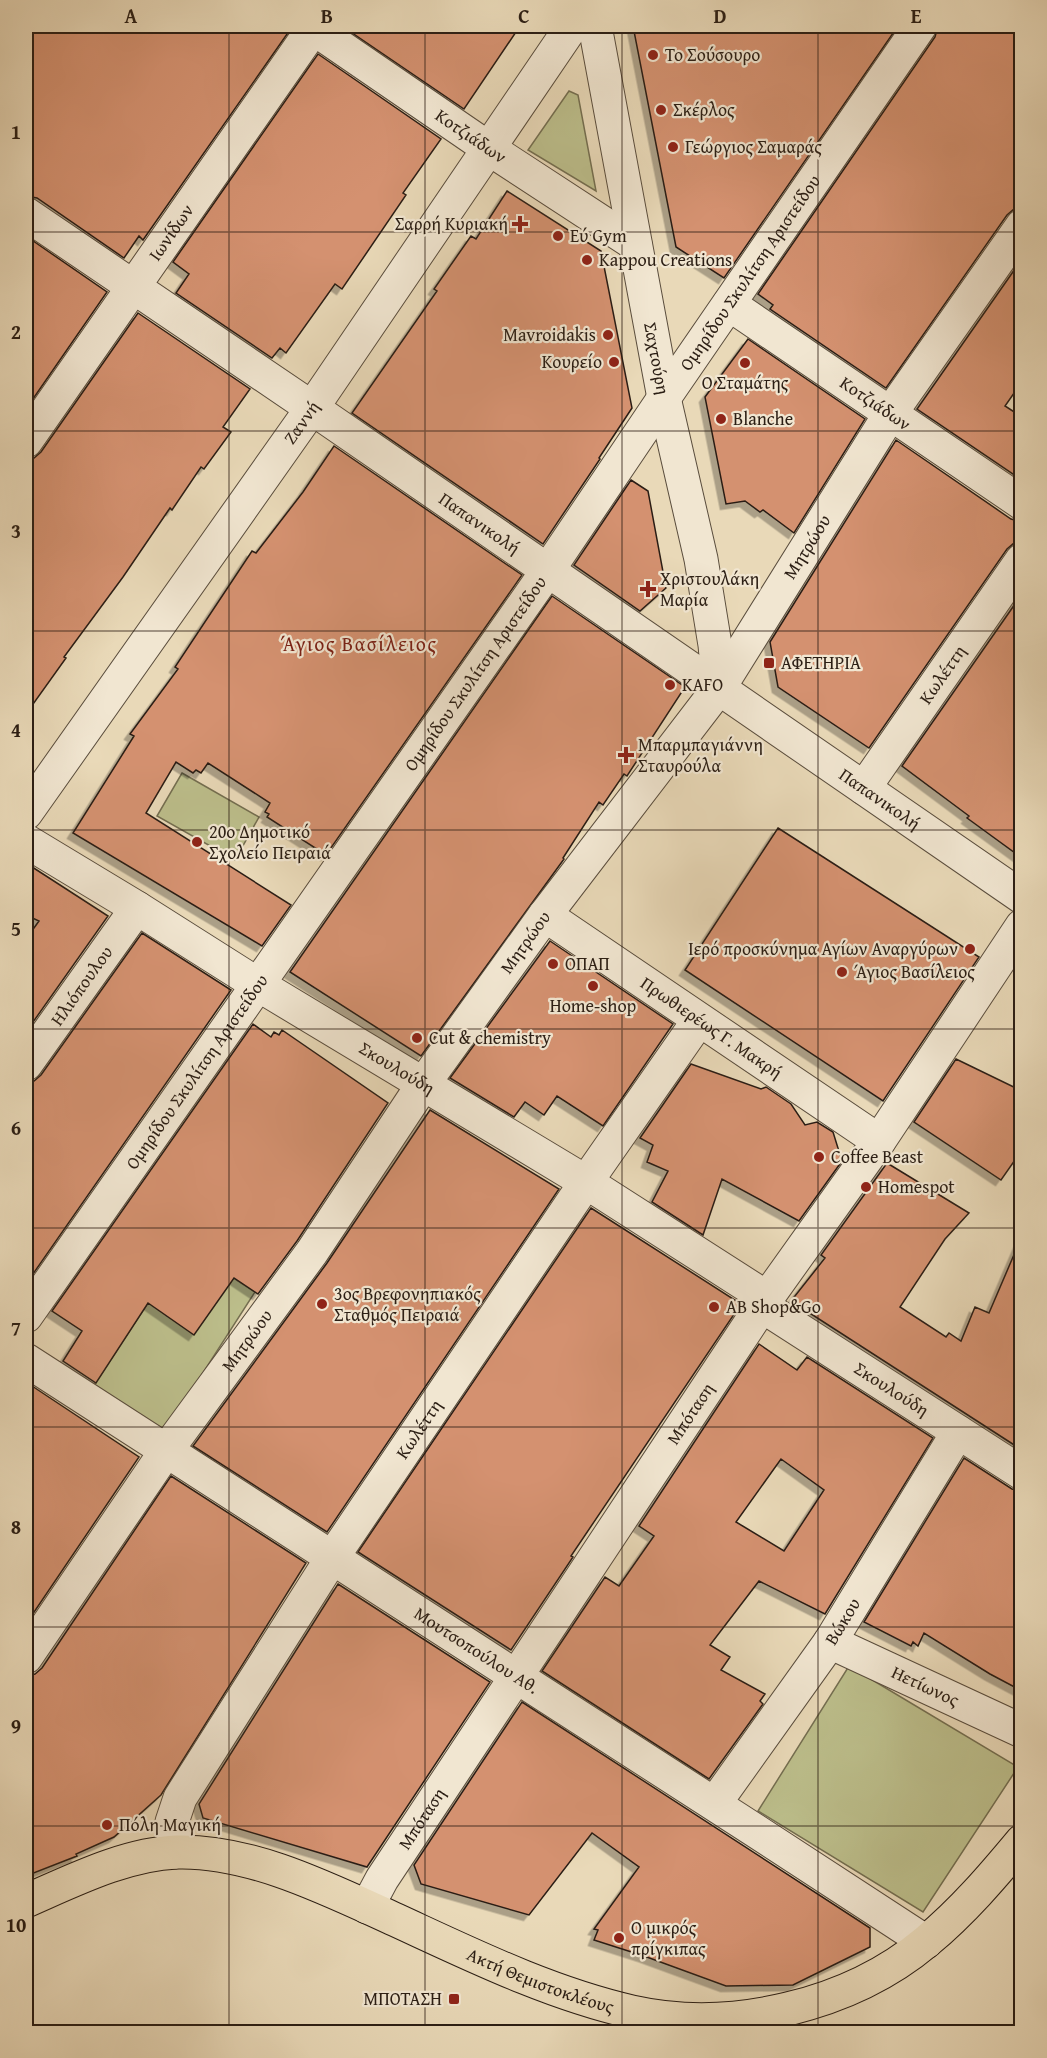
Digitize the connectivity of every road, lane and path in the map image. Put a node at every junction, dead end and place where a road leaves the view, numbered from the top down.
1 (313, 26) edge
2 (572, 26) edge
3 (595, 26) edge
4 (920, 26) edge
5 (488, 148) junction
6 (26, 214) edge
7 (1022, 226) edge
8 (635, 244) junction
9 (132, 286) junction
10 (729, 304) junction
11 (664, 398) junction
12 (312, 408) junction
13 (890, 414) junction
14 (26, 441) edge
15 (1022, 503) edge
16 (1022, 560) edge
17 (548, 570) junction
18 (719, 688) junction
19 (864, 788) junction
20 (26, 813) edge
21 (26, 842) edge
22 (1022, 897) edge
23 (137, 908) junction
24 (544, 915) junction
25 (1022, 926) edge
26 (257, 984) junction
27 (699, 1020) junction
28 (26, 1064) edge
29 (424, 1083) junction
30 (879, 1141) junction
31 (586, 1182) junction
32 (765, 1302) junction
33 (26, 1316) edge
34 (26, 1360) edge
35 (958, 1432) junction
36 (166, 1451) junction
37 (1022, 1473) edge
38 (332, 1558) junction
39 (830, 1642) junction
40 (26, 1657) edge
41 (516, 1677) junction
42 (1022, 1731) edge
43 (715, 1803) junction
44 (1022, 1841) edge
45 (175, 1852) junction
46 (26, 1901) edge
47 (367, 1907) junction
48 (926, 1942) junction

1 - 5 street, Κοτζιάδων
1 - 9 street, Ιωνίδων
2 - 5 street, Ζαννή
3 - 8 street, Σαχτούρη
4 - 10 street, Ομηρίδου Σκυλίτση Αριστείδου
5 - 8 street, Κοτζιάδων
5 - 12 street, Ζαννή
6 - 9 street, Παπανικολή
7 - 13 street, Μητρώου
8 - 11 street, Σαχτούρη
9 - 12 street, Παπανικολή
9 - 14 street, Ιωνίδων
10 - 11 street, Ομηρίδου Σκυλίτση Αριστείδου
10 - 13 street, Κοτζιάδων
11 - 17 street, Ομηρίδου Σκυλίτση Αριστείδου
11 - 18 street, Σαχτούρη
12 - 17 street, Παπανικολή
12 - 20 street, Ζαννή
13 - 15 street, Κοτζιάδων
13 - 18 street, Μητρώου
16 - 19 street, Κωλέττη
17 - 18 street, Παπανικολή
17 - 26 street, Ομηρίδου Σκυλίτση Αριστείδου
18 - 19 street, Παπανικολή
18 - 24 street, Μητρώου
19 - 22 street, Παπανικολή
21 - 23 street, Σκουλούδη
23 - 26 street, Σκουλούδη
23 - 28 street, Ηλιόπουλου
24 - 27 street, Πρωθιερέως Γ. Μακρή
24 - 29 street, Μητρώου
25 - 30 street, Μπόταση
26 - 29 street, Σκουλούδη
26 - 33 street, Ομηρίδου Σκυλίτση Αριστείδου
27 - 30 street, Πρωθιερέως Γ. Μακρή
27 - 31 street, Κωλέττη
29 - 31 street, Σκουλούδη
29 - 36 street, Μητρώου
30 - 32 street, Μπόταση
31 - 32 street, Σκουλούδη
31 - 38 street, Κωλέττη
32 - 35 street, Σκουλούδη
32 - 41 street, Μπόταση
34 - 36 street, Μουτσοπούλου Αθ.
35 - 37 street, Σκουλούδη
35 - 39 street, Βώκου
36 - 38 street, Μουτσοπούλου Αθ.
36 - 40 street, Μητρώου
38 - 41 street, Μουτσοπούλου Αθ.
38 - 45 street, Κωλέττη
39 - 42 street, Ηετίωνος
39 - 43 street, Βώκου
41 - 43 street, Μουτσοπούλου Αθ.
41 - 47 street, Μπόταση
43 - 48 street, Μουτσοπούλου Αθ.
44 - 48 main road, Ακτή Θεμιστοκλέους
45 - 46 main road, Ακτή Θεμιστοκλέους
45 - 47 main road, Ακτή Θεμιστοκλέους
47 - 48 main road, Ακτή Θεμιστοκλέους

